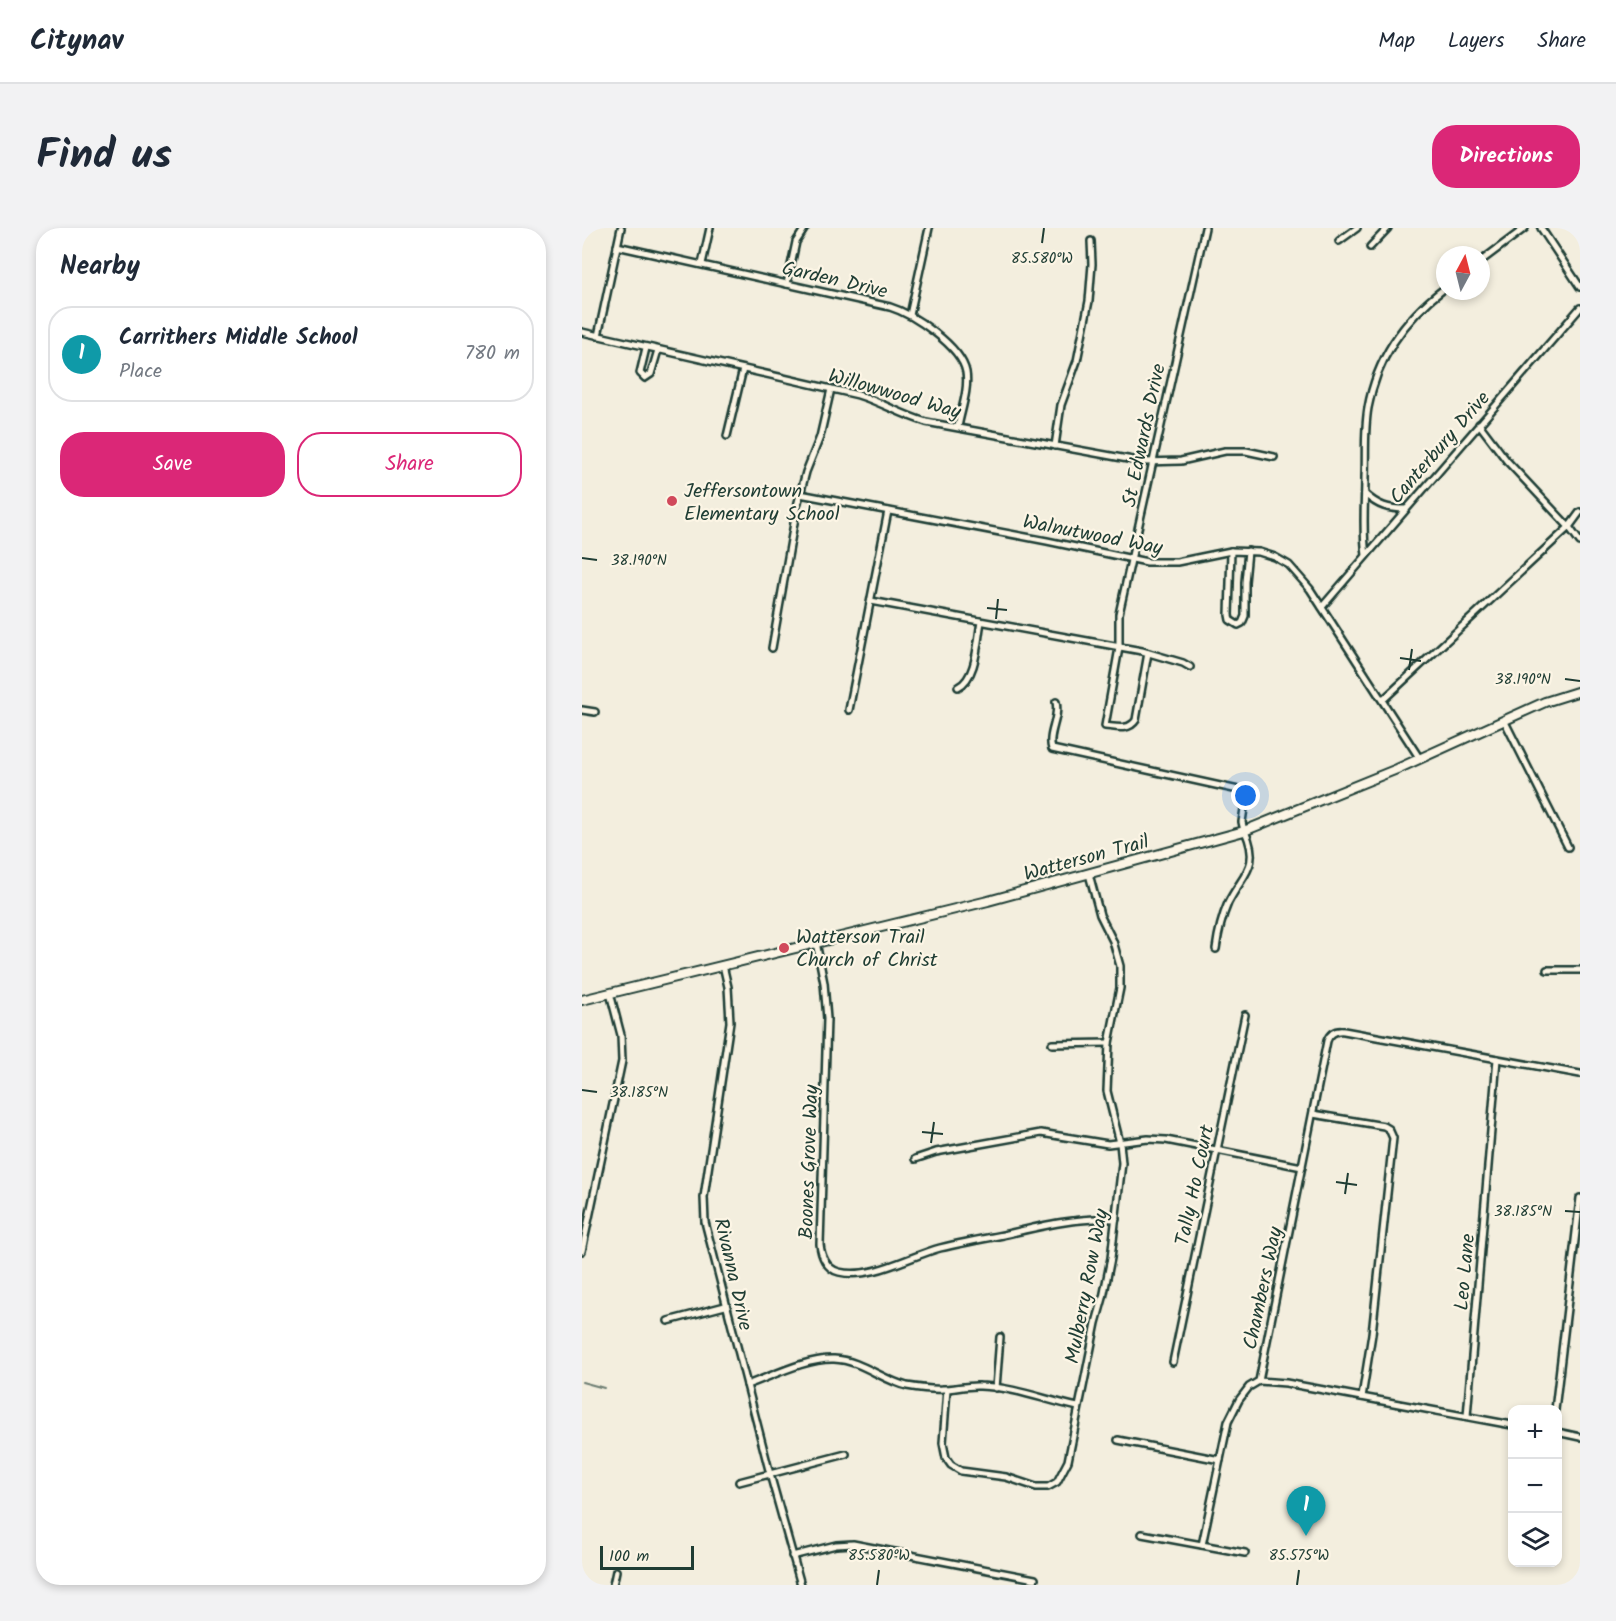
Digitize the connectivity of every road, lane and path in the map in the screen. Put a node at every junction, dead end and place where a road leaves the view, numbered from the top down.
1 (621, 228) edge
2 (710, 228) edge
3 (805, 228) edge
4 (928, 228) edge
5 (1205, 228) edge
6 (1358, 228) edge
7 (1388, 228) edge
8 (1525, 228) edge
9 (1541, 228) edge
10 (1091, 241) dead end
11 (1339, 242) dead end
12 (617, 246) junction
13 (1370, 247) dead end
14 (1490, 254) edge
15 (702, 264) junction
16 (787, 284) junction
17 (1580, 287) edge
18 (1436, 295) edge
19 (1580, 308) edge
20 (910, 315) junction
21 (582, 332) edge
22 (598, 336) junction
23 (646, 348) junction
24 (658, 350) junction
25 (743, 369) junction
26 (831, 389) junction
27 (1479, 424) junction
28 (958, 427) junction
29 (727, 435) dead end
30 (1055, 446) junction
31 (1274, 457) dead end
32 (1152, 462) junction
33 (800, 494) junction
34 (1365, 494) junction
35 (1406, 509) junction
36 (888, 511) junction
37 (1580, 512) edge
38 (1569, 527) junction
39 (1580, 542) edge
40 (1231, 551) junction
41 (1248, 551) junction
42 (1366, 555) junction
43 (1133, 559) junction
44 (871, 601) junction
45 (1322, 607) junction
46 (981, 622) junction
47 (772, 648) dead end
48 (1119, 648) junction
49 (1148, 653) junction
50 (1190, 667) dead end
51 (958, 687) dead end
52 (1580, 691) edge
53 (1383, 699) junction
54 (1056, 702) dead end
55 (582, 710) edge
56 (849, 710) dead end
57 (595, 712) dead end
58 (1504, 720) junction
59 (1420, 759) junction
60 (1244, 831) junction
61 (1568, 847) dead end
62 (1089, 874) junction
63 (816, 942) junction
64 (1216, 948) dead end
65 (723, 965) junction
66 (1547, 970) dead end
67 (1580, 970) edge
68 (610, 993) junction
69 (582, 1000) edge
70 (1245, 1015) dead end
71 (1109, 1043) junction
72 (1052, 1044) dead end
73 (1497, 1059) junction
74 (1580, 1074) edge
75 (1313, 1114) junction
76 (1120, 1143) junction
77 (1216, 1149) junction
78 (915, 1159) dead end
79 (1302, 1167) junction
80 (1580, 1198) edge
81 (1116, 1219) junction
82 (582, 1251) edge
83 (726, 1305) junction
84 (668, 1321) dead end
85 (1000, 1337) dead end
86 (1173, 1362) dead end
87 (1259, 1381) junction
88 (747, 1385) junction
89 (996, 1388) junction
90 (947, 1389) junction
91 (1362, 1397) junction
92 (1556, 1405) edge
93 (1078, 1407) junction
94 (1467, 1416) junction
95 (1508, 1424) edge
96 (1562, 1433) edge
97 (1580, 1437) edge
98 (1118, 1440) dead end
99 (846, 1454) dead end
100 (1220, 1460) junction
101 (770, 1474) junction
102 (739, 1482) dead end
103 (1142, 1534) dead end
104 (1202, 1545) junction
105 (1245, 1553) dead end
106 (792, 1556) junction
107 (616, 1571) dead end
108 (1035, 1579) dead end
109 (613, 1585) edge
110 (801, 1585) edge

1 - 12 street
2 - 15 street
3 - 16 street
4 - 20 street
5 - 32 street, St Edwards Drive
6 - 11 street
7 - 13 street
8 - 14 street
9 - 17 street
10 - 30 street
12 - 15 street, Garden Drive
12 - 22 street
15 - 16 street, Garden Drive
16 - 20 street, Garden Drive
18 - 34 street
19 - 27 street, Canterbury Drive
20 - 28 street, Garden Drive
21 - 22 street, Willowwood Way
22 - 23 street, Willowwood Way
23 - 24 street, Willowwood Way
23 - 24 street
24 - 25 street, Willowwood Way
25 - 26 street, Willowwood Way
25 - 29 street
26 - 28 street, Willowwood Way
26 - 33 street
27 - 35 street, Canterbury Drive
27 - 38 street
28 - 30 street, Willowwood Way
30 - 32 street, Willowwood Way
31 - 32 street, Willowwood Way
32 - 43 street, St Edwards Drive
33 - 36 street, Walnutwood Way
33 - 47 street
34 - 35 street
34 - 42 street
35 - 42 street, Canterbury Drive
36 - 43 street, Walnutwood Way
36 - 44 street
37 - 38 street
38 - 39 street
38 - 53 street
40 - 41 street, Walnutwood Way
40 - 41 street
40 - 43 street, Walnutwood Way
41 - 45 street, Walnutwood Way
42 - 45 street, Canterbury Drive
43 - 48 street, St Edwards Drive
44 - 46 street
44 - 56 street
45 - 53 street, Walnutwood Way
46 - 48 street
46 - 51 street
48 - 49 street
48 - 49 street, St Edwards Drive
49 - 50 street
52 - 58 main road, Watterson Trail
53 - 59 street, Walnutwood Way
54 - 60 street
55 - 57 street
58 - 59 main road, Watterson Trail
58 - 61 street
59 - 60 main road, Watterson Trail
60 - 62 main road, Watterson Trail
60 - 64 street
62 - 63 main road, Watterson Trail
62 - 71 street, Mulberry Row Way
63 - 65 main road, Watterson Trail
63 - 81 street, Boones Grove Way
65 - 68 main road, Watterson Trail
65 - 83 street, Rivanna Drive
66 - 67 street
68 - 69 main road, Watterson Trail
68 - 82 street
70 - 77 street, Tally Ho Court
71 - 72 street
71 - 76 street, Mulberry Row Way
73 - 74 street
73 - 75 street, Chambers Way
73 - 94 street, Leo Lane
75 - 79 street, Chambers Way
75 - 91 street
76 - 77 street
76 - 78 street
76 - 81 street, Mulberry Row Way
77 - 79 street
77 - 86 street, Tally Ho Court
79 - 87 street, Chambers Way
80 - 92 street
81 - 93 street, Mulberry Row Way
83 - 84 street
83 - 88 street, Rivanna Drive
85 - 89 street
87 - 91 street
87 - 100 street
88 - 90 street
88 - 101 street, Rivanna Drive
89 - 90 street
89 - 93 street
90 - 93 street, Mulberry Row Way
91 - 94 street
94 - 95 street
96 - 97 street
98 - 100 street
99 - 101 street
100 - 104 street
101 - 102 street
101 - 106 street, Rivanna Drive
103 - 104 street
104 - 105 street
106 - 108 street
106 - 110 street, Rivanna Drive
107 - 109 street

